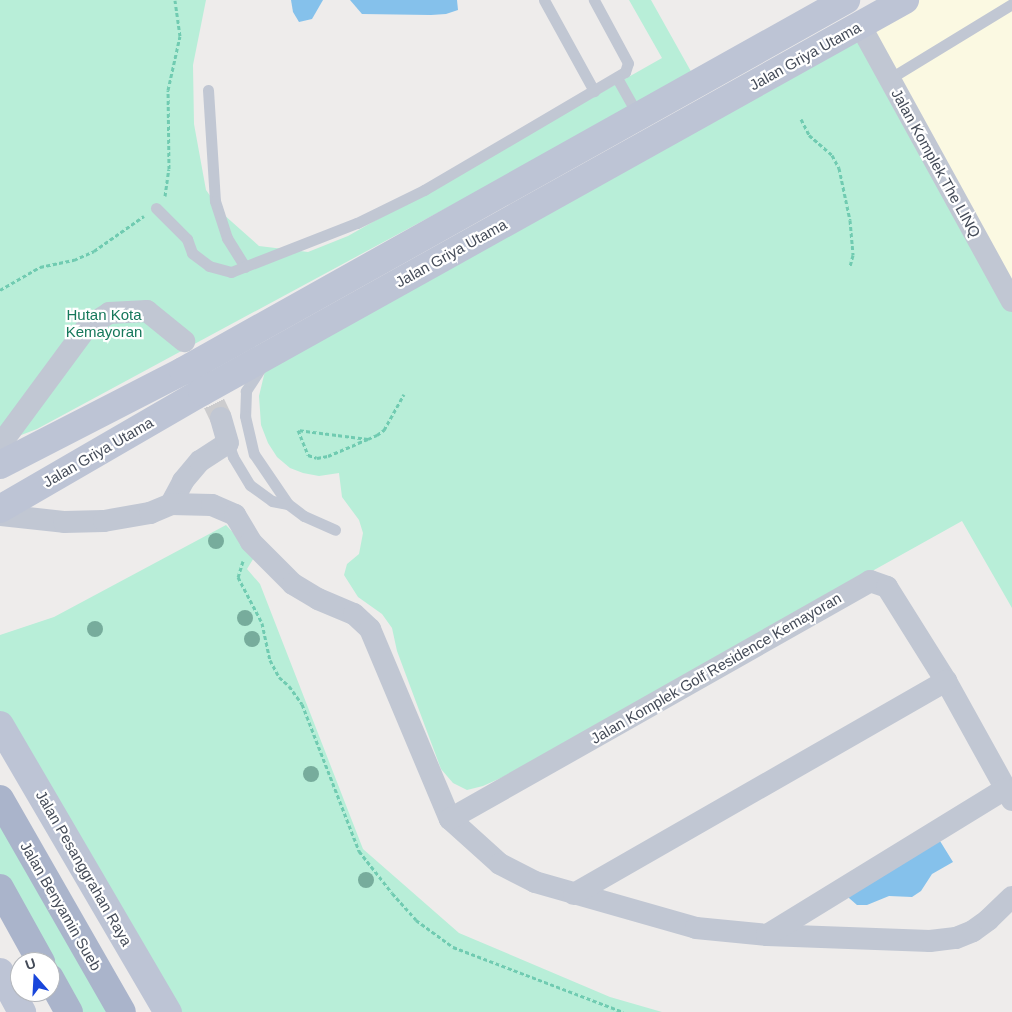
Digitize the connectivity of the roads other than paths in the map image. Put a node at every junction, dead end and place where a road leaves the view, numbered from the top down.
1 (544, 0) edge
2 (594, 0) edge
3 (846, 0) edge
4 (904, 0) edge
5 (1012, 4) edge
6 (860, 25) junction
7 (617, 78) junction
8 (889, 79) junction
9 (208, 90) dead end
10 (594, 91) junction
11 (639, 117) junction
12 (156, 208) road end
13 (245, 266) junction
14 (1012, 301) edge
15 (184, 341) dead end
16 (271, 354) junction
17 (221, 418) tunnel mouth
18 (228, 443) junction
19 (0, 445) edge
20 (0, 465) edge
21 (171, 504) junction
22 (288, 504) junction
23 (0, 509) edge
24 (0, 514) edge
25 (335, 530) dead end
26 (946, 681) junction
27 (0, 725) edge
28 (1009, 794) edge
29 (0, 799) edge
30 (450, 819) junction
31 (0, 888) edge
32 (574, 894) junction
33 (1012, 897) edge
34 (767, 935) junction
35 (35, 952) edge
36 (0, 972) edge
37 (60, 996) edge
38 (22, 1012) edge
39 (69, 1012) edge
40 (122, 1012) edge
41 (168, 1012) edge

1 - 10 lane
2 - 7 lane
3 - 11 main road, Jalan Griya Utama
4 - 6 main road, Jalan Griya Utama
5 - 8 lane
6 - 8 street, Jalan Komplek The LINQ
6 - 16 main road, Jalan Griya Utama
7 - 10 lane
7 - 11 lane
8 - 14 street, Jalan Komplek The LINQ
9 - 13 lane
10 - 13 lane
11 - 20 main road, Jalan Griya Utama
12 - 13 lane
15 - 19 street
16 - 22 lane
16 - 23 main road, Jalan Griya Utama
17 - 18 street
18 - 21 street
18 - 22 lane
21 - 24 street
21 - 30 street
22 - 25 lane
26 - 28 street, Jalan Komplek Golf Residence Kemayoran
26 - 30 street, Jalan Komplek Golf Residence Kemayoran
26 - 32 street
27 - 41 main road, Jalan Pesanggrahan Raya
28 - 34 street, Jalan Komplek Golf Residence Kemayoran
29 - 40 main road, Jalan Benyamin Sueb
30 - 32 street
31 - 35 main road
32 - 34 street
33 - 34 street
36 - 38 main road
37 - 39 main road

